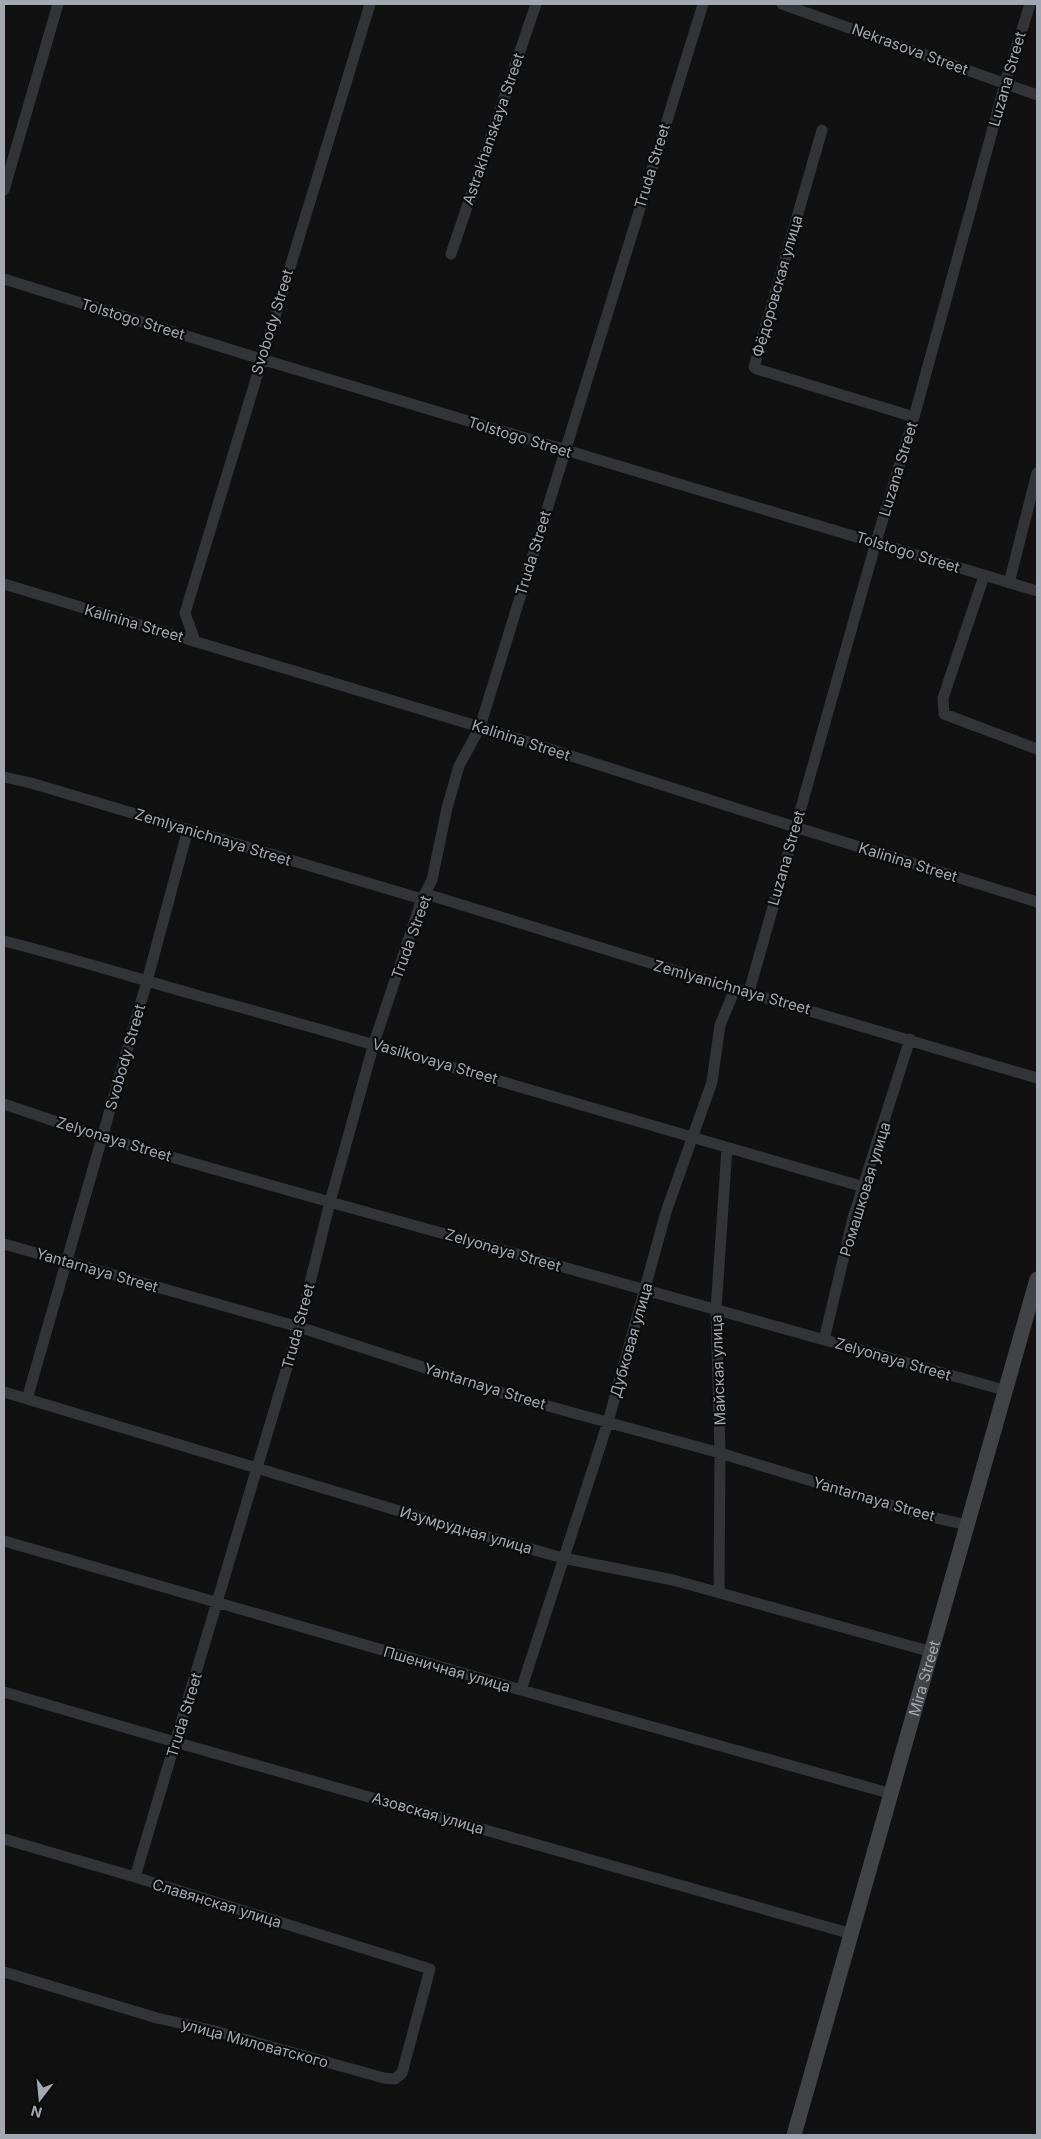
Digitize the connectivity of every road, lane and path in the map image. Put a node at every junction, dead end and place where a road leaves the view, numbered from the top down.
1 (58, 4) edge
2 (370, 4) edge
3 (536, 4) edge
4 (703, 4) edge
5 (782, 4) edge
6 (1030, 4) edge
7 (1005, 84) junction
8 (1037, 95) edge
9 (822, 130) dead end
10 (4, 190) edge
11 (451, 254) dead end
12 (4, 279) edge
13 (261, 358) junction
14 (914, 418) junction
15 (564, 450) junction
16 (1037, 473) edge
17 (876, 542) junction
18 (984, 576) junction
19 (1009, 583) junction
20 (4, 584) edge
21 (1037, 591) edge
22 (195, 641) junction
23 (480, 727) junction
24 (1037, 749) edge
25 (4, 777) edge
26 (794, 827) junction
27 (188, 829) junction
28 (424, 896) junction
29 (1037, 902) edge
30 (4, 942) edge
31 (147, 981) junction
32 (735, 989) junction
33 (749, 992) junction
34 (910, 1039) junction
35 (374, 1043) junction
36 (1037, 1078) edge
37 (4, 1104) edge
38 (101, 1137) junction
39 (693, 1137) junction
40 (727, 1148) junction
41 (864, 1187) junction
42 (330, 1202) junction
43 (4, 1244) edge
44 (65, 1261) junction
45 (1037, 1279) edge
46 (644, 1290) junction
47 (716, 1310) junction
48 (299, 1327) junction
49 (824, 1340) junction
50 (1004, 1390) junction
51 (4, 1392) edge
52 (27, 1399) junction
53 (608, 1422) junction
54 (720, 1453) junction
55 (258, 1468) junction
56 (967, 1525) junction
57 (4, 1541) edge
58 (563, 1558) junction
59 (719, 1593) junction
60 (218, 1603) junction
61 (932, 1652) junction
62 (521, 1690) junction
63 (4, 1692) edge
64 (175, 1742) junction
65 (892, 1794) junction
66 (4, 1839) edge
67 (135, 1877) junction
68 (852, 1934) junction
69 (430, 1970) joint
70 (4, 1972) edge
71 (794, 2135) edge

1 - 10 street
2 - 13 street, Svobody Street
3 - 11 street, Astrakhanskaya Street
4 - 15 street, Truda Street
5 - 7 street, Nekrasova Street
6 - 7 street, Luzana Street
7 - 8 street, Nekrasova Street
7 - 14 street, Luzana Street
9 - 14 street, Фёдоровская улица
12 - 13 street, Tolstogo Street
13 - 15 street, Tolstogo Street
13 - 22 street, Svobody Street
14 - 17 street, Luzana Street
15 - 17 street, Tolstogo Street
15 - 23 street, Truda Street
16 - 19 street
17 - 18 street, Tolstogo Street
17 - 26 street, Luzana Street
18 - 19 street, Tolstogo Street
18 - 24 street
19 - 21 street, Tolstogo Street
20 - 22 street, Kalinina Street
22 - 23 street, Kalinina Street
23 - 26 street, Kalinina Street
23 - 28 street, Truda Street
25 - 27 street, Zemlyanichnaya Street
26 - 29 street, Kalinina Street
26 - 33 street, Luzana Street
27 - 28 street, Zemlyanichnaya Street
27 - 31 street, Svobody Street
28 - 32 street, Zemlyanichnaya Street
28 - 35 street, Truda Street
30 - 31 street, Vasilkovaya Street
31 - 35 street, Vasilkovaya Street
31 - 38 street, Svobody Street
32 - 33 street, Zemlyanichnaya Street
32 - 39 street, Дубковая улица
33 - 34 street, Zemlyanichnaya Street
34 - 36 street, Zemlyanichnaya Street
34 - 41 street, Ромашковая улица
35 - 39 street, Vasilkovaya Street
35 - 42 street, Truda Street
37 - 38 street, Zelyonaya Street
38 - 42 street, Zelyonaya Street
38 - 44 street, Svobody Street
39 - 40 street, Vasilkovaya Street
39 - 46 street, Дубковая улица
40 - 41 street, Vasilkovaya Street
40 - 47 street, Майская улица
41 - 49 street, Ромашковая улица
42 - 46 street, Zelyonaya Street
42 - 48 street, Truda Street
43 - 44 street, Yantarnaya Street
44 - 48 street, Yantarnaya Street
44 - 52 street, Svobody Street
45 - 50 main road, Mira Street
46 - 47 street, Zelyonaya Street
46 - 53 street, Дубковая улица
47 - 49 street, Zelyonaya Street
47 - 54 street, Майская улица
48 - 53 street, Yantarnaya Street
48 - 55 street, Truda Street
49 - 50 street, Zelyonaya Street
50 - 56 main road, Mira Street
51 - 52 street, Изумрудная улица
52 - 55 street, Изумрудная улица
53 - 54 street, Yantarnaya Street
53 - 58 street, Дубковая улица
54 - 56 street, Yantarnaya Street
54 - 59 street, Майская улица
55 - 58 street, Изумрудная улица
55 - 60 street, Truda Street
56 - 61 main road, Mira Street
57 - 60 street, Пшеничная улица
58 - 59 street, Изумрудная улица
58 - 62 street, Дубковая улица
59 - 61 street, Изумрудная улица
60 - 62 street, Пшеничная улица
60 - 64 street, Truda Street
61 - 65 main road, Mira Street
62 - 65 street, Пшеничная улица
63 - 64 street, Азовская улица
64 - 67 street, Truda Street
64 - 68 street, Азовская улица
65 - 68 main road, Mira Street
66 - 67 street, Славянская улица
67 - 69 street, Славянская улица
68 - 71 main road, Mira Street
69 - 70 street, улица Миловатского

